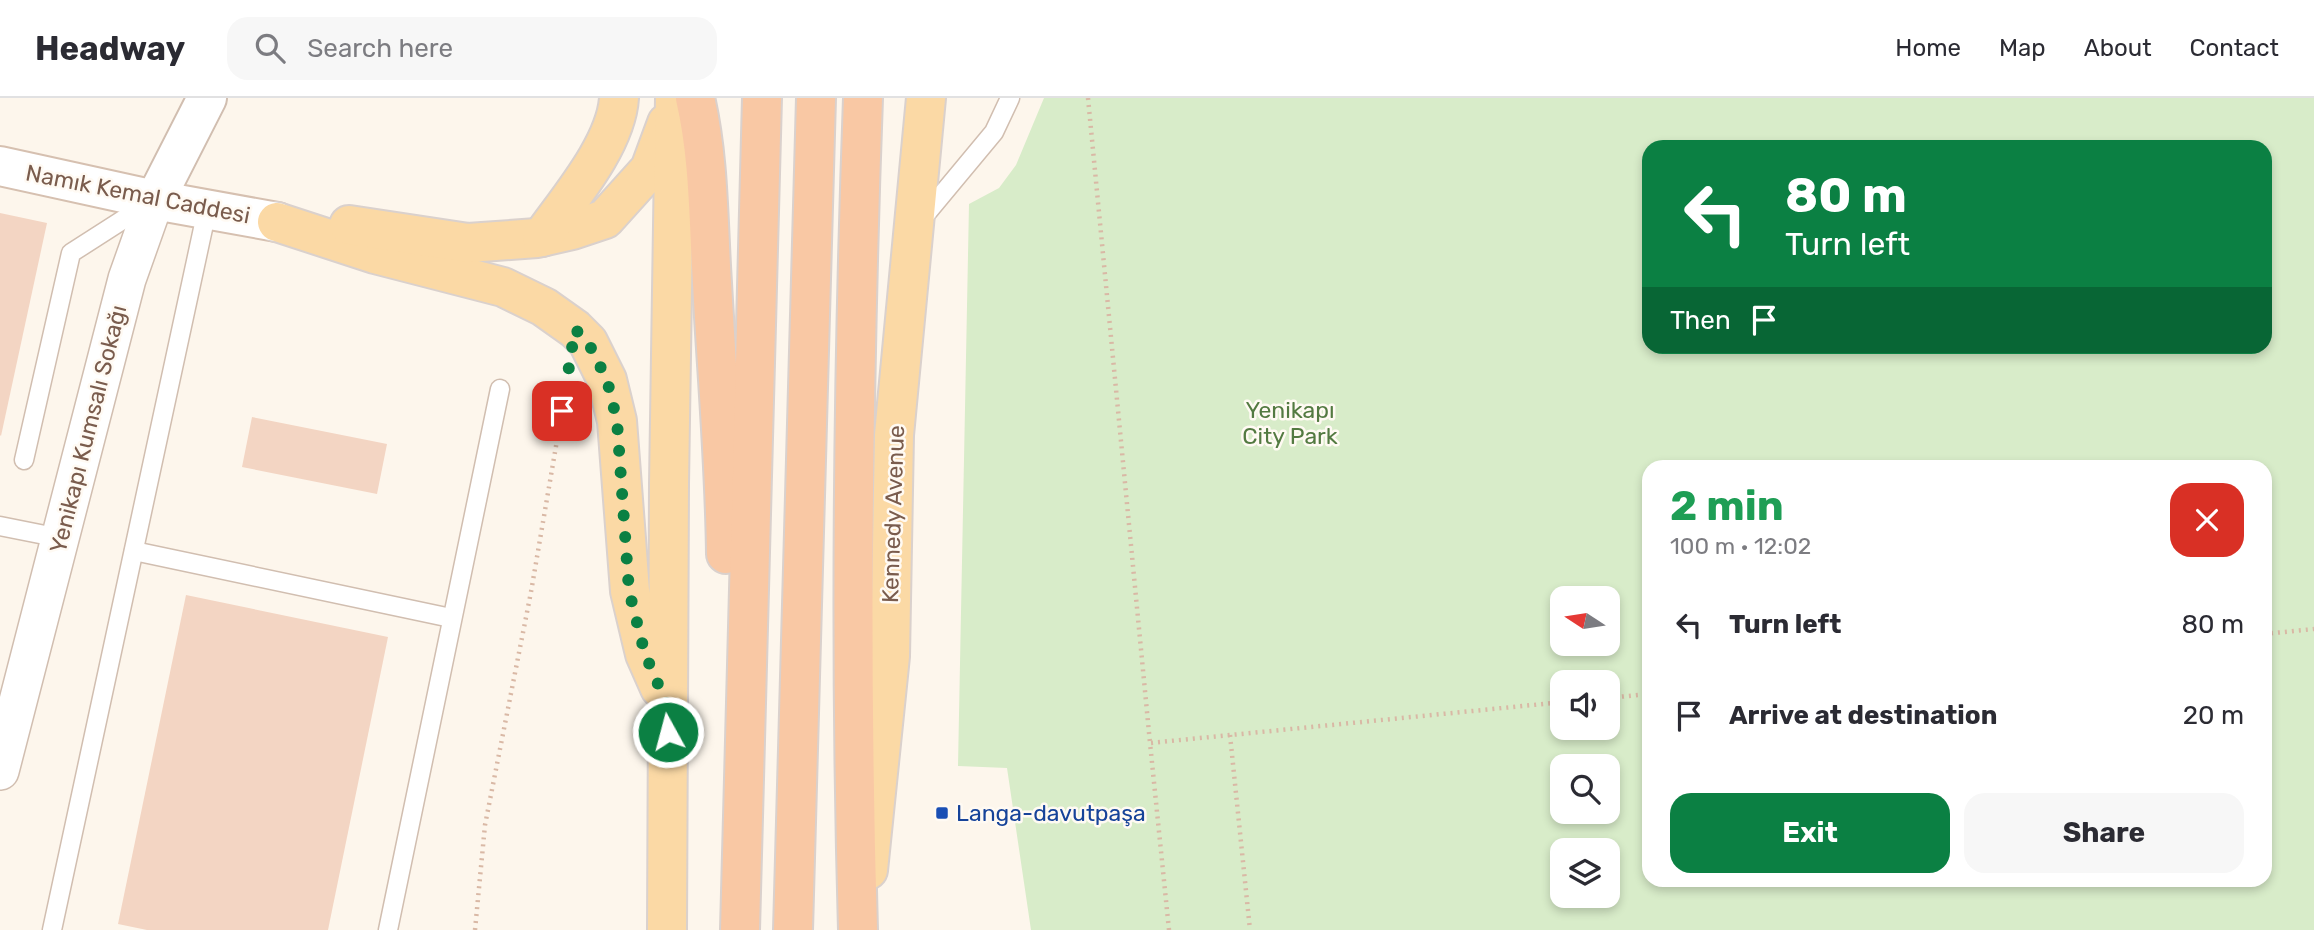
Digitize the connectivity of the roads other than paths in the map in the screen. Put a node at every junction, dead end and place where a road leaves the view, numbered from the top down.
1 (207, 98) edge
2 (619, 98) edge
3 (762, 98) edge
4 (816, 98) edge
5 (863, 98) edge
6 (1010, 98) edge
7 (682, 99) edge
8 (927, 102) edge
9 (0, 166) edge
10 (155, 200) junction
11 (207, 210) junction
12 (276, 222) junction
13 (915, 227) junction
14 (542, 237) junction
15 (500, 389) dead end
16 (24, 460) dead end
17 (0, 526) edge
18 (60, 538) junction
19 (134, 551) junction
20 (451, 618) junction
21 (668, 707) junction
22 (747, 726) junction
23 (0, 771) edge
24 (52, 930) edge
25 (387, 930) edge
26 (667, 930) edge
27 (740, 930) edge
28 (793, 930) edge
29 (859, 930) edge

1 - 10 main road, Yenikapı Kumsalı Sokağı
2 - 14 main road
3 - 22 highway
4 - 28 highway
5 - 29 highway
6 - 13 lane
7 - 14 main road
7 - 21 main road
7 - 22 highway
8 - 13 main road, Kennedy Avenue
9 - 10 main road, Namık Kemal Caddesi
10 - 11 main road, Namık Kemal Caddesi
10 - 16 lane
10 - 18 street, Yenikapı Kumsalı Sokağı
11 - 12 main road, Namık Kemal Caddesi
11 - 19 lane
12 - 14 main road
12 - 21 main road
13 - 29 main road, Kennedy Avenue
15 - 20 lane
17 - 18 lane
18 - 23 street, Yenikapı Kumsalı Sokağı
19 - 20 lane
19 - 24 lane
20 - 25 lane
21 - 26 main road
22 - 27 highway

